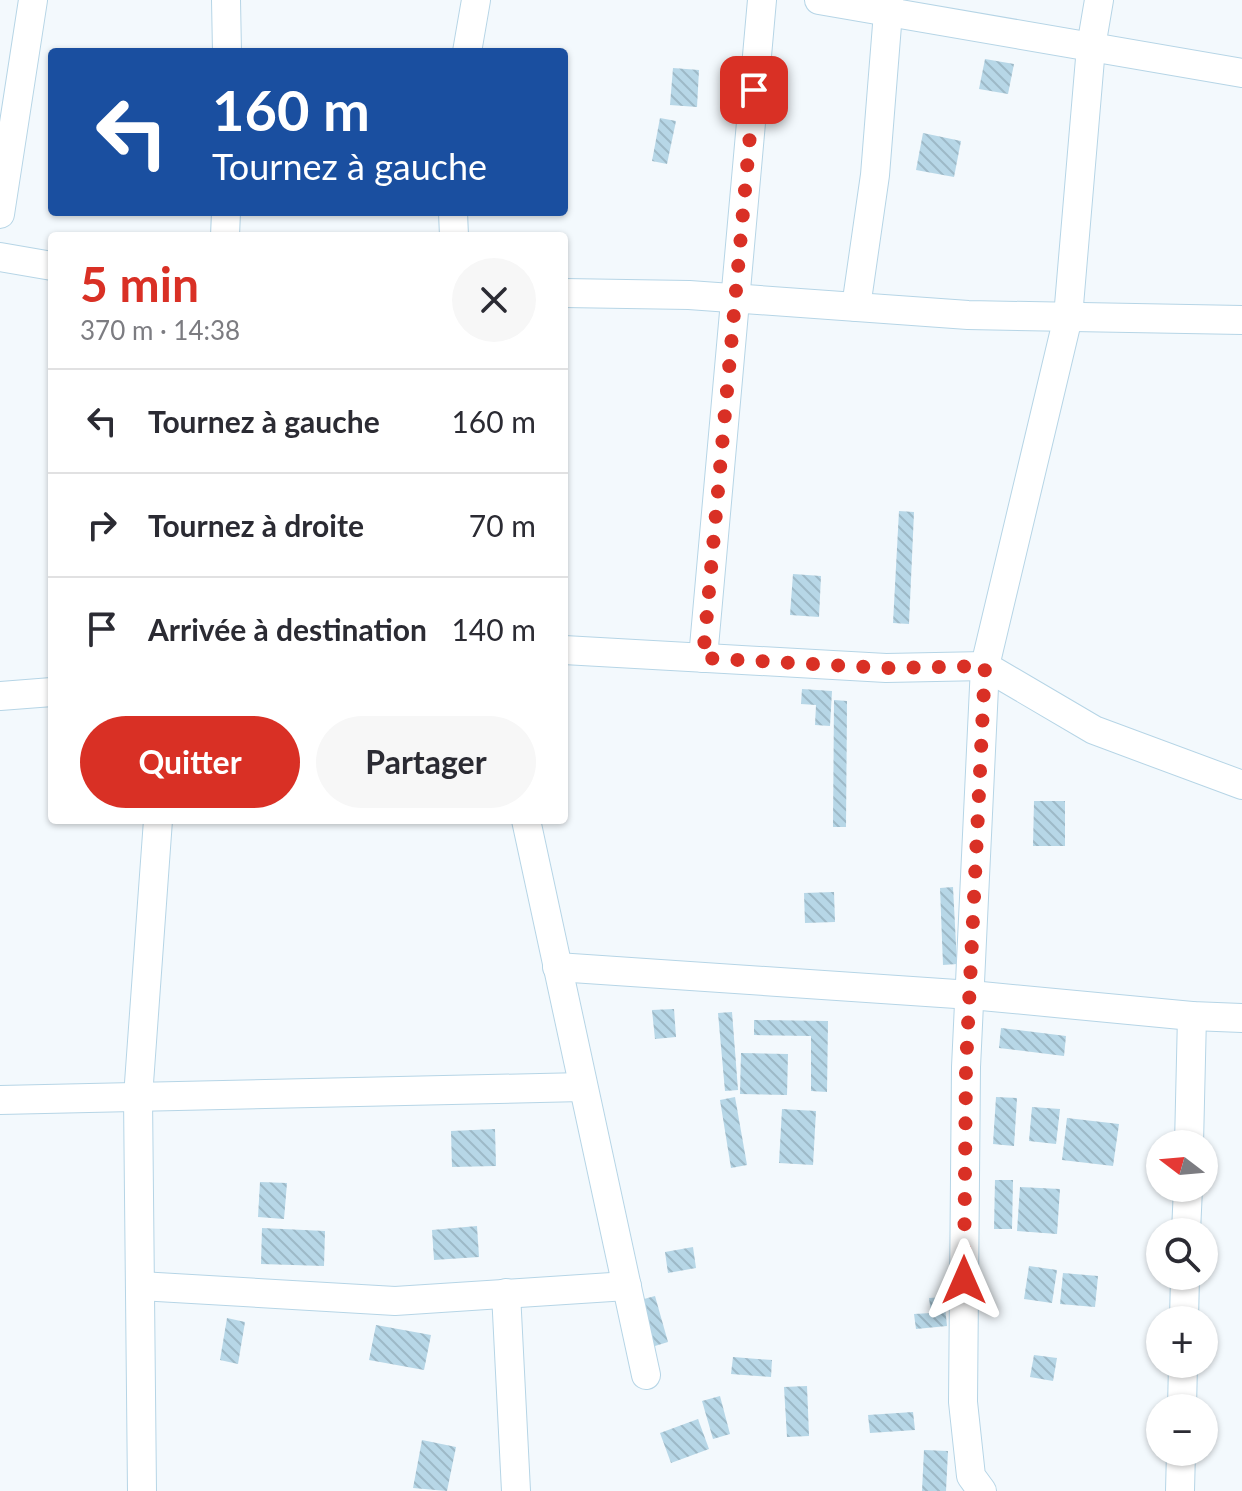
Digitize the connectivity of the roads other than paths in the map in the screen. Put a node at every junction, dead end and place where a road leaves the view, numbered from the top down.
1 (33, 0) edge
2 (226, 0) edge
3 (476, 0) edge
4 (762, 0) edge
5 (819, 0) edge
6 (1099, 0) edge
7 (888, 6) edge
8 (1091, 47) junction
9 (227, 48) edge
10 (468, 48) edge
11 (1242, 73) edge
12 (0, 214) edge
13 (0, 257) edge
14 (48, 265) edge
15 (568, 293) edge
16 (736, 298) junction
17 (856, 307) junction
18 (1068, 317) junction
19 (1242, 320) edge
20 (568, 650) edge
21 (703, 658) junction
22 (985, 666) junction
23 (48, 692) edge
24 (0, 696) edge
25 (1242, 785) edge
26 (158, 824) edge
27 (527, 824) edge
28 (557, 967) junction
29 (971, 995) junction
30 (1192, 1016) junction
31 (1242, 1018) edge
32 (583, 1087) junction
33 (138, 1097) junction
34 (0, 1100) edge
35 (1189, 1130) edge
36 (140, 1286) junction
37 (627, 1286) junction
38 (506, 1293) junction
39 (646, 1375) dead end
40 (1181, 1466) edge
41 (142, 1491) edge
42 (516, 1491) edge
43 (982, 1491) edge
44 (1180, 1491) edge

1 - 12 street
2 - 9 street
3 - 10 street
4 - 16 street
5 - 7 street
6 - 8 street
7 - 8 street
7 - 17 street
8 - 11 street
8 - 18 street
13 - 14 street
15 - 16 street
16 - 17 street
16 - 21 street
17 - 18 street
18 - 19 street
18 - 22 street
20 - 21 street
21 - 22 street
22 - 25 street
22 - 29 street
23 - 24 street
26 - 33 street
27 - 28 street
28 - 29 street
28 - 32 street
29 - 30 street
29 - 43 street
30 - 31 street
30 - 35 street
32 - 33 street
32 - 37 street
33 - 34 street
33 - 36 street
36 - 38 street
36 - 41 street
37 - 38 street
37 - 39 street
38 - 42 street
40 - 44 street

